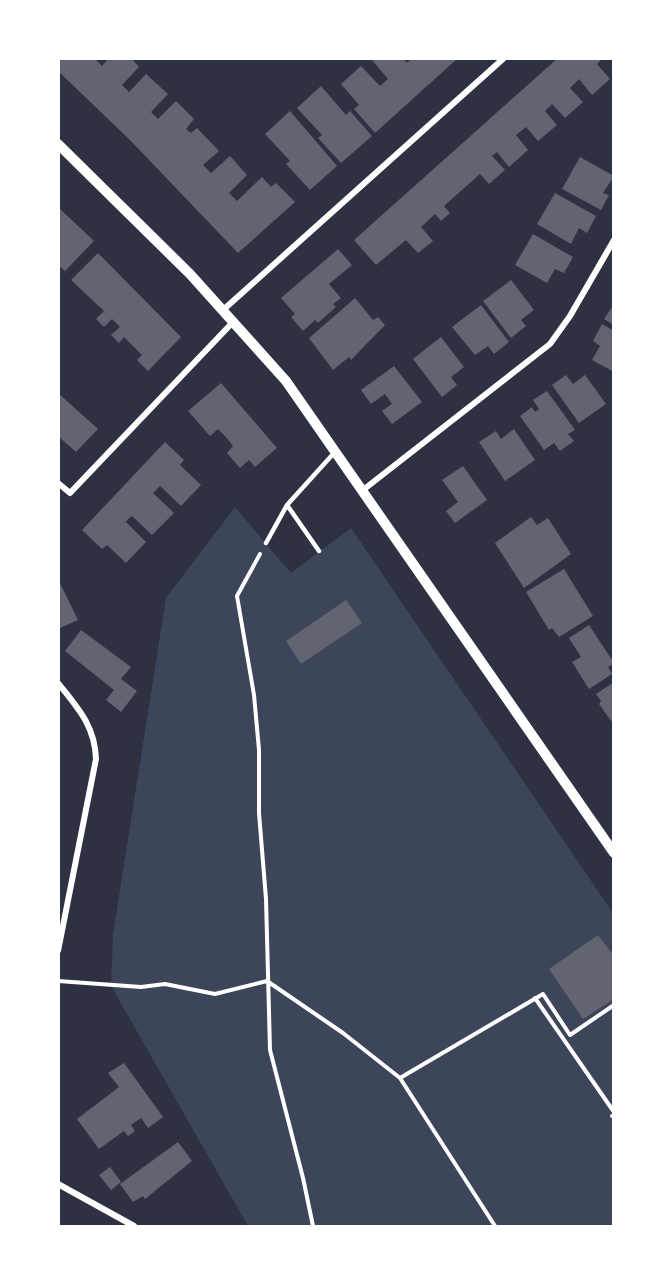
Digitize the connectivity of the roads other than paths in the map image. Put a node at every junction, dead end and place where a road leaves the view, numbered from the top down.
1 (504, 58) edge
2 (58, 144) edge
3 (614, 240) edge
4 (223, 310) junction
5 (234, 321) junction
6 (336, 451) junction
7 (58, 483) edge
8 (363, 490) junction
9 (287, 505) junction
10 (266, 543) road end
11 (319, 552) dead end
12 (58, 683) edge
13 (614, 853) edge
14 (58, 951) edge
15 (58, 1184) edge
16 (134, 1227) edge

1 - 4 street
2 - 4 street
3 - 8 street
4 - 5 street
5 - 6 street
5 - 7 street
6 - 8 street
6 - 9 lane
8 - 13 street
9 - 10 lane
9 - 11 lane
12 - 14 street
15 - 16 street

